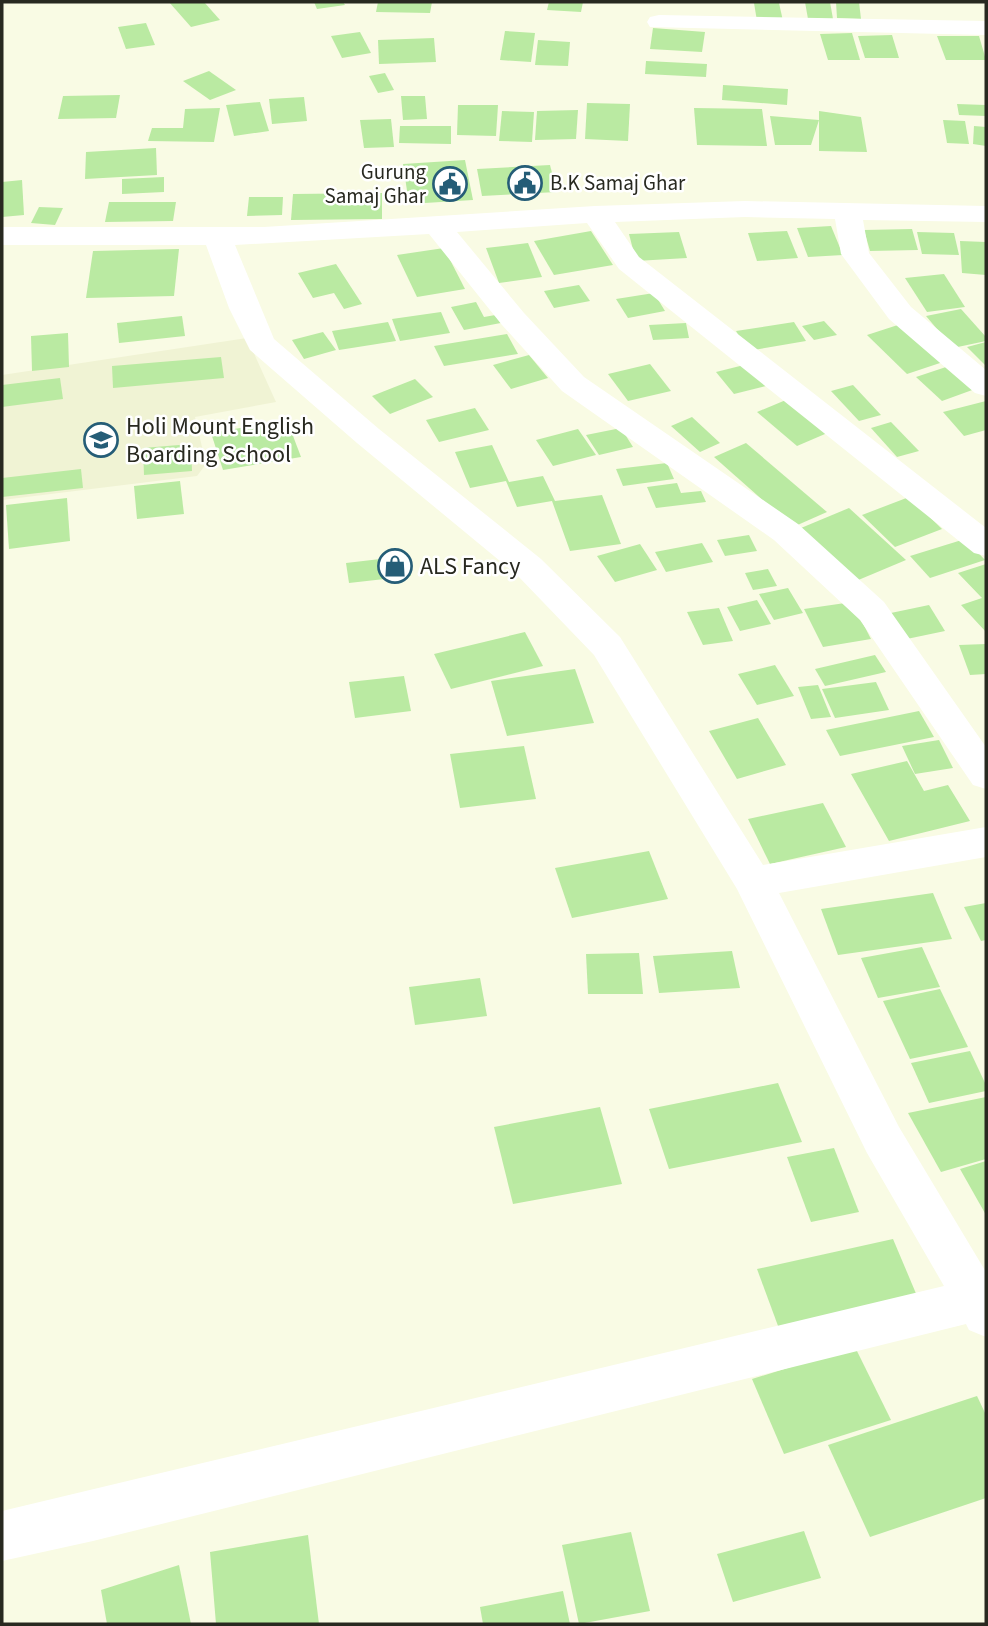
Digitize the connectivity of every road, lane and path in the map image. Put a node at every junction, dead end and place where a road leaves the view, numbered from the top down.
1 (659, 22) dead end
2 (986, 28) edge
3 (848, 212) junction
4 (595, 214) junction
5 (986, 214) edge
6 (435, 223) junction
7 (2, 236) edge
8 (216, 236) junction
9 (986, 386) edge
10 (986, 545) edge
11 (986, 775) edge
12 (986, 842) edge
13 (753, 882) junction
14 (981, 1307) edge
15 (2, 1536) edge

1 - 2 street
3 - 4 street
3 - 5 street
3 - 9 street
4 - 6 street
4 - 10 street
6 - 8 street
6 - 11 street
7 - 8 street
8 - 13 street
12 - 13 street
13 - 14 street
14 - 15 street

